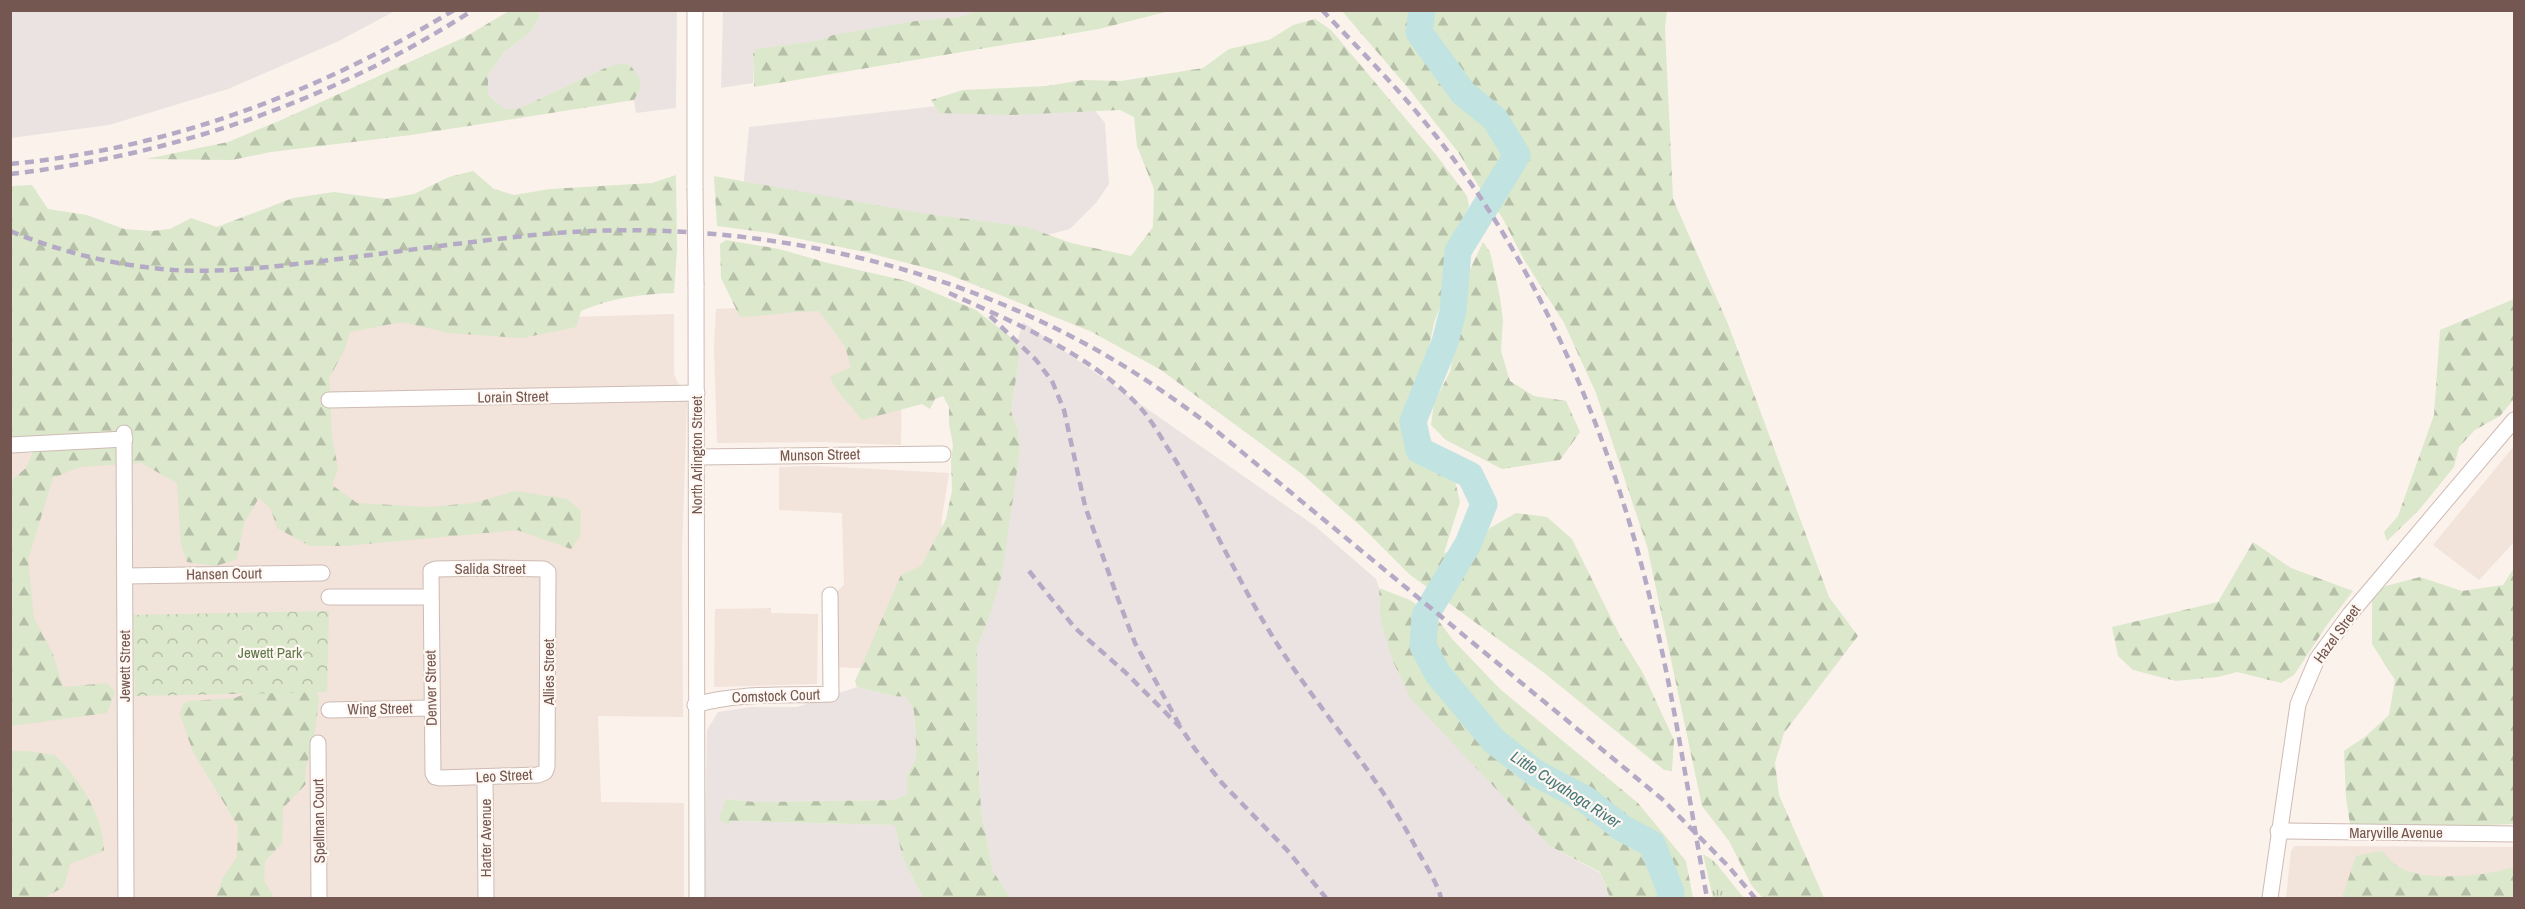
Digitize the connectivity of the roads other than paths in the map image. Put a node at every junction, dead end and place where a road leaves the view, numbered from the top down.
1 (694, 10) edge
2 (697, 393) junction
3 (330, 400) dead end
4 (2514, 420) edge
5 (10, 445) edge
6 (943, 454) dead end
7 (697, 457) junction
8 (432, 571) joint
9 (548, 572) joint
10 (322, 573) dead end
11 (125, 576) junction
12 (830, 595) dead end
13 (329, 597) dead end
14 (430, 597) junction
15 (695, 705) junction
16 (431, 708) junction
17 (329, 710) dead end
18 (318, 743) dead end
19 (545, 772) joint
20 (485, 777) junction
21 (463, 778) joint
22 (2278, 831) junction
23 (2514, 834) edge
24 (126, 898) edge
25 (319, 898) edge
26 (486, 898) edge
27 (697, 898) edge
28 (2270, 898) edge

1 - 2 street, North Arlington Street, bridge
2 - 3 street, Lorain Street
2 - 7 street, North Arlington Street
4 - 22 street, Hazel Street
5 - 11 street, Jewett Street
6 - 7 street, Munson Street
7 - 15 street, North Arlington Street
8 - 9 street, Salida Street
8 - 14 street, Denver Street
9 - 19 street, Allies Street
10 - 11 street, Hansen Court
11 - 24 street, Jewett Street
12 - 15 street, Comstock Court
13 - 14 street
14 - 16 street, Denver Street
15 - 27 street, North Arlington Street
16 - 17 street, Wing Street
16 - 21 street, Denver Street
18 - 25 street, Spellman Court
19 - 20 street, Leo Street
20 - 21 street, Leo Street
20 - 26 street, Harter Avenue
22 - 23 street, Maryville Avenue
22 - 28 street, Hazel Street

